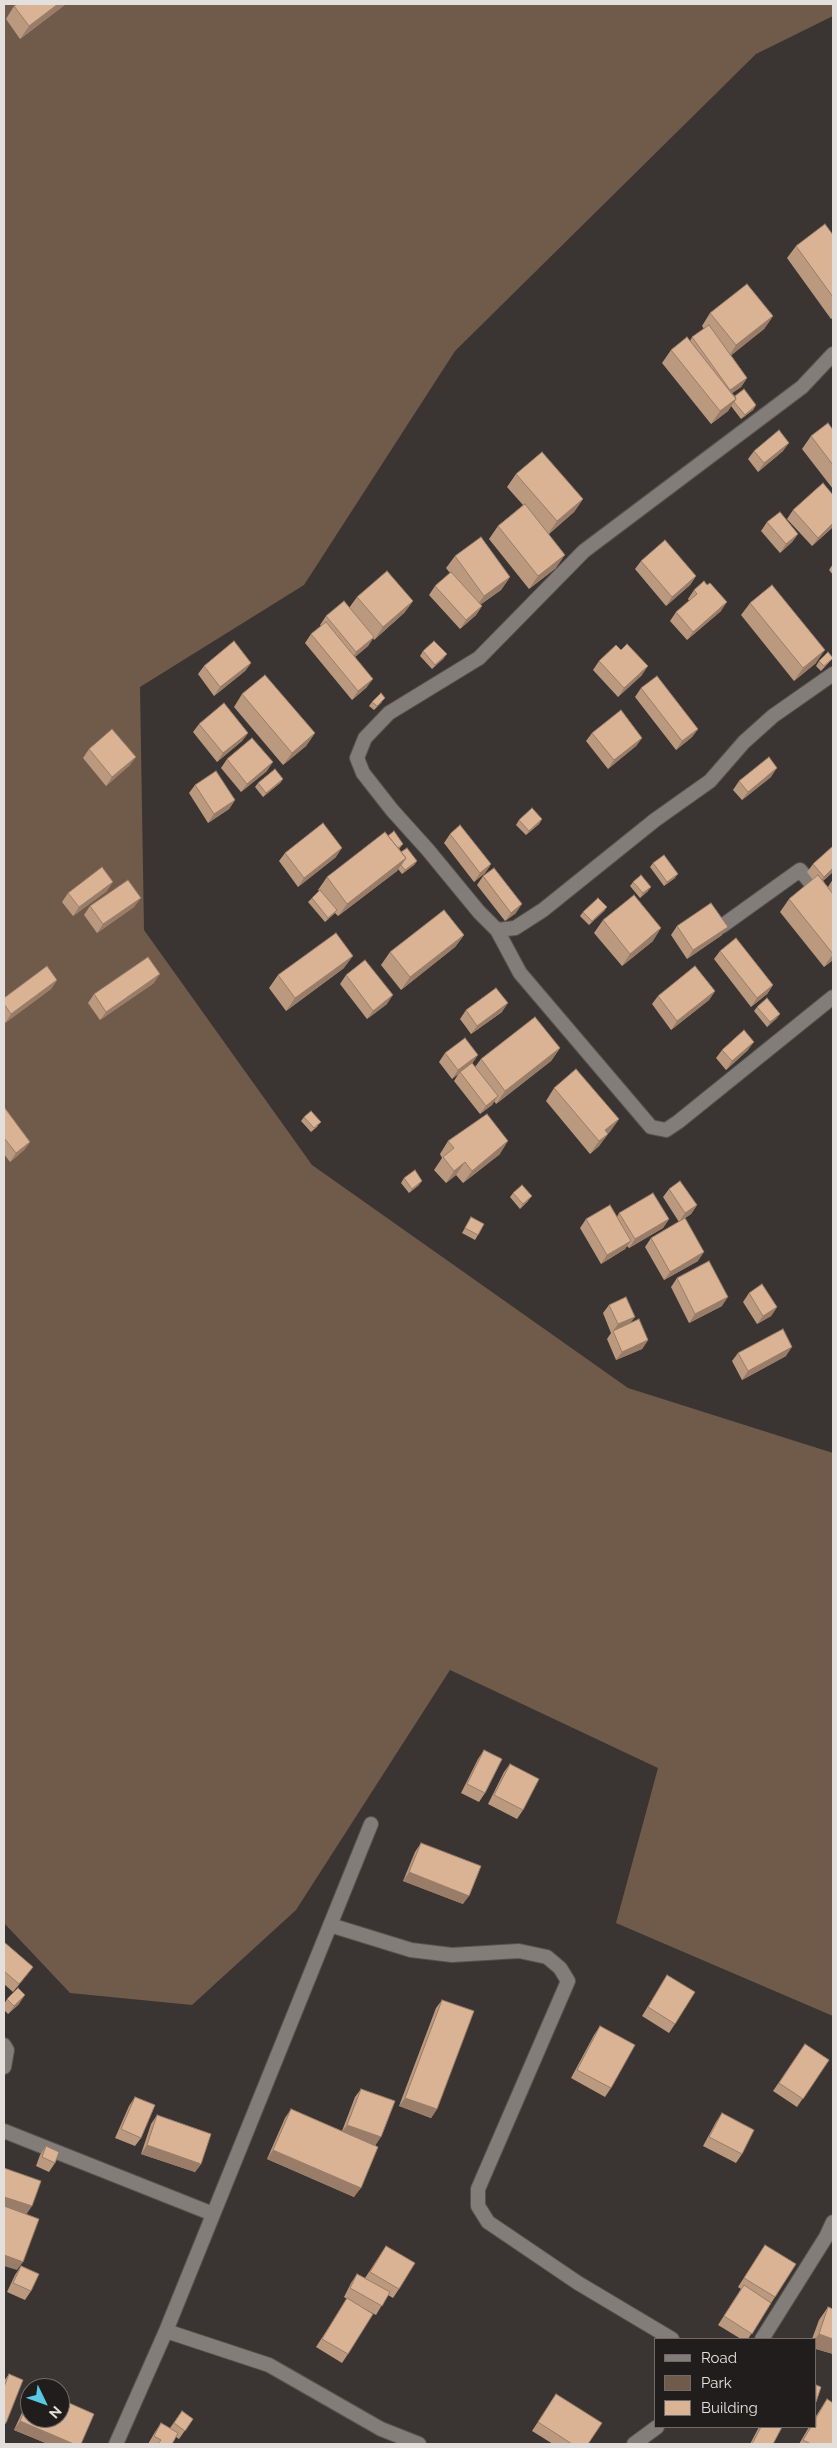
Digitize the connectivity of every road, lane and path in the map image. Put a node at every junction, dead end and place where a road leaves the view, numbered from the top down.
1 (833, 354) edge
2 (833, 674) edge
3 (833, 910) edge
4 (722, 926) edge
5 (498, 930) junction
6 (833, 997) edge
7 (371, 1824) dead end
8 (330, 1925) junction
9 (4, 2046) edge
10 (4, 2067) edge
11 (4, 2131) edge
12 (213, 2214) junction
13 (833, 2222) edge
14 (166, 2331) junction
15 (670, 2338) edge
16 (763, 2338) edge
17 (656, 2428) edge
18 (116, 2444) edge
19 (419, 2444) edge
20 (634, 2444) edge

1 - 5 street
2 - 5 street
3 - 4 street
5 - 6 street
7 - 8 street
8 - 12 street
8 - 15 street
9 - 10 street
11 - 12 street
12 - 14 street
13 - 16 street
14 - 18 street
14 - 19 street
17 - 20 street

